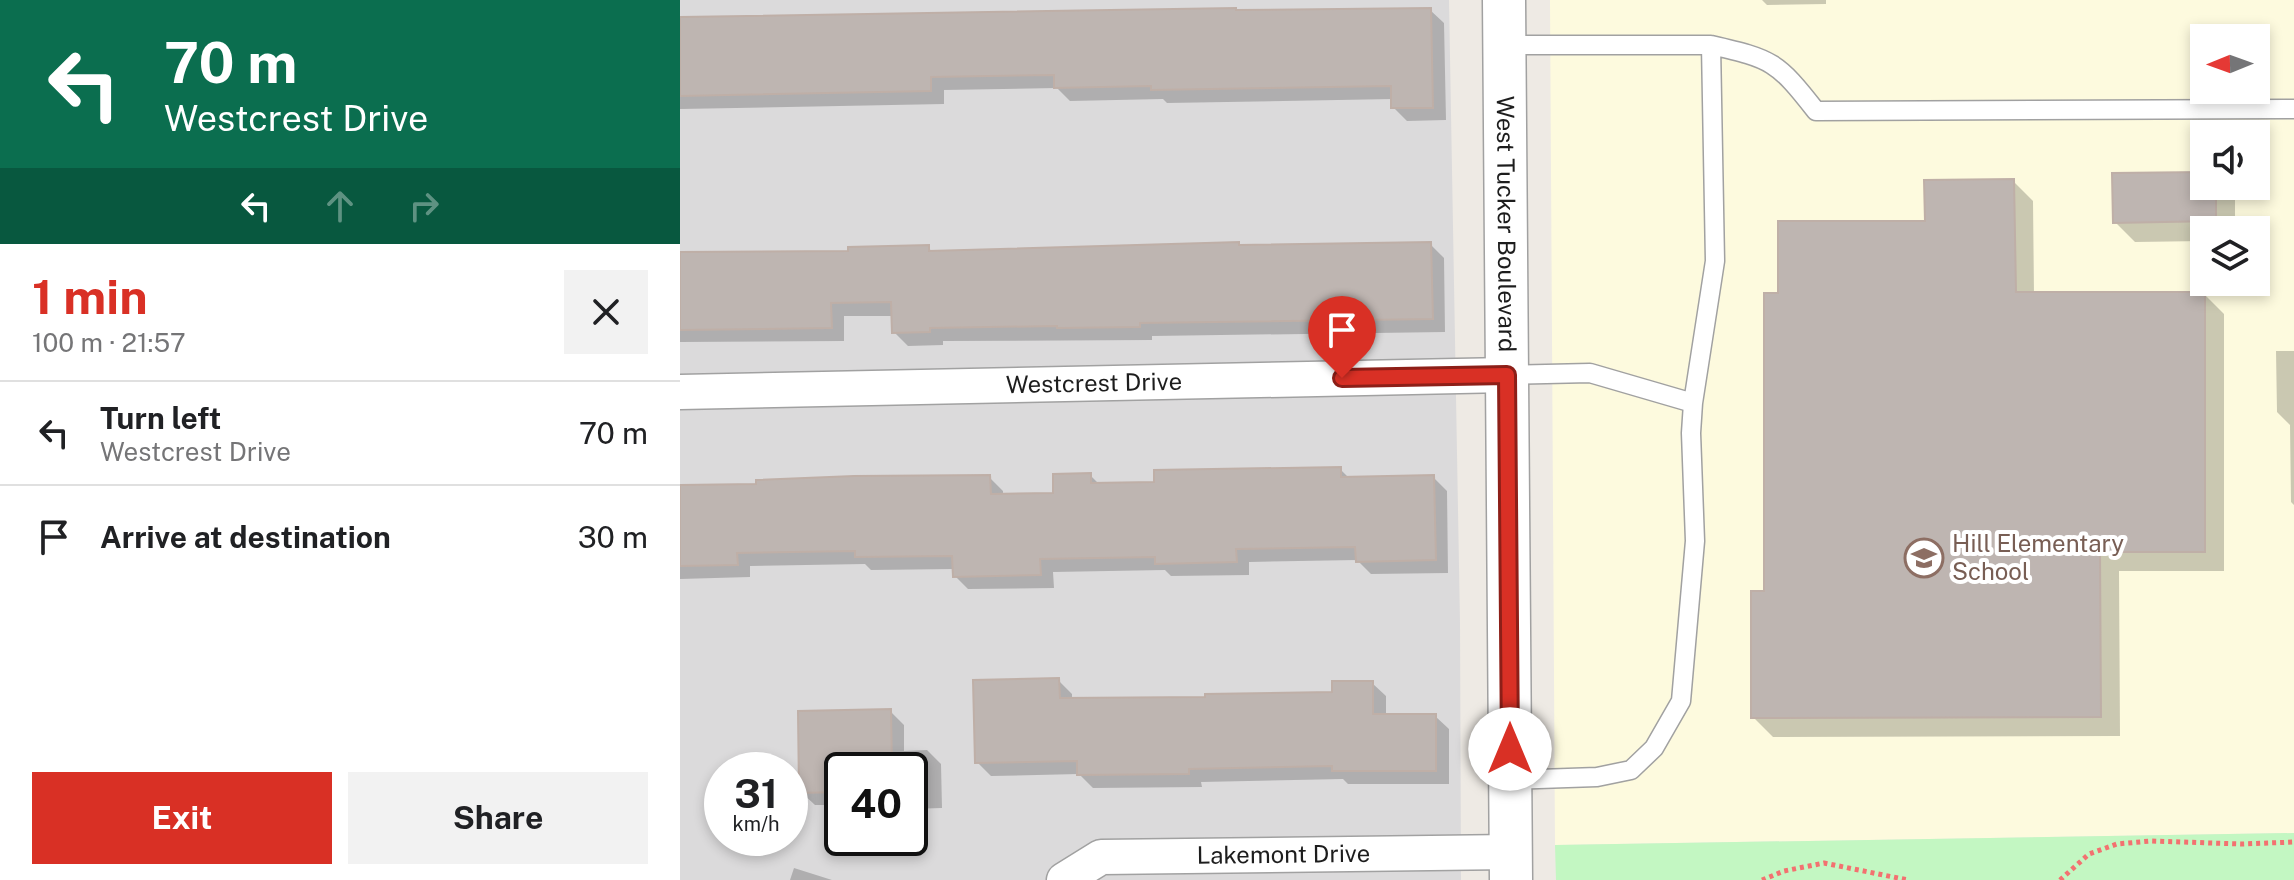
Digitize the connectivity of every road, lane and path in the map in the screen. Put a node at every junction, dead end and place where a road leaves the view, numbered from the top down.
1 (1504, 0) edge
2 (1504, 45) junction
3 (1711, 45) junction
4 (2294, 109) edge
5 (1507, 375) junction
6 (680, 392) edge
7 (1693, 403) junction
8 (1510, 780) junction
9 (2294, 842) edge
10 (1511, 866) edge
11 (1064, 880) edge
12 (1762, 880) edge
13 (1908, 880) edge
14 (2060, 880) edge

1 - 2 street, West Tucker Boulevard
2 - 3 lane
2 - 5 street, West Tucker Boulevard
3 - 4 lane
3 - 7 lane
5 - 6 street, Westcrest Drive
5 - 7 lane
5 - 8 street, West Tucker Boulevard
7 - 8 lane
8 - 10 street, West Tucker Boulevard
9 - 14 path
10 - 11 street, Lakemont Drive
12 - 13 path

